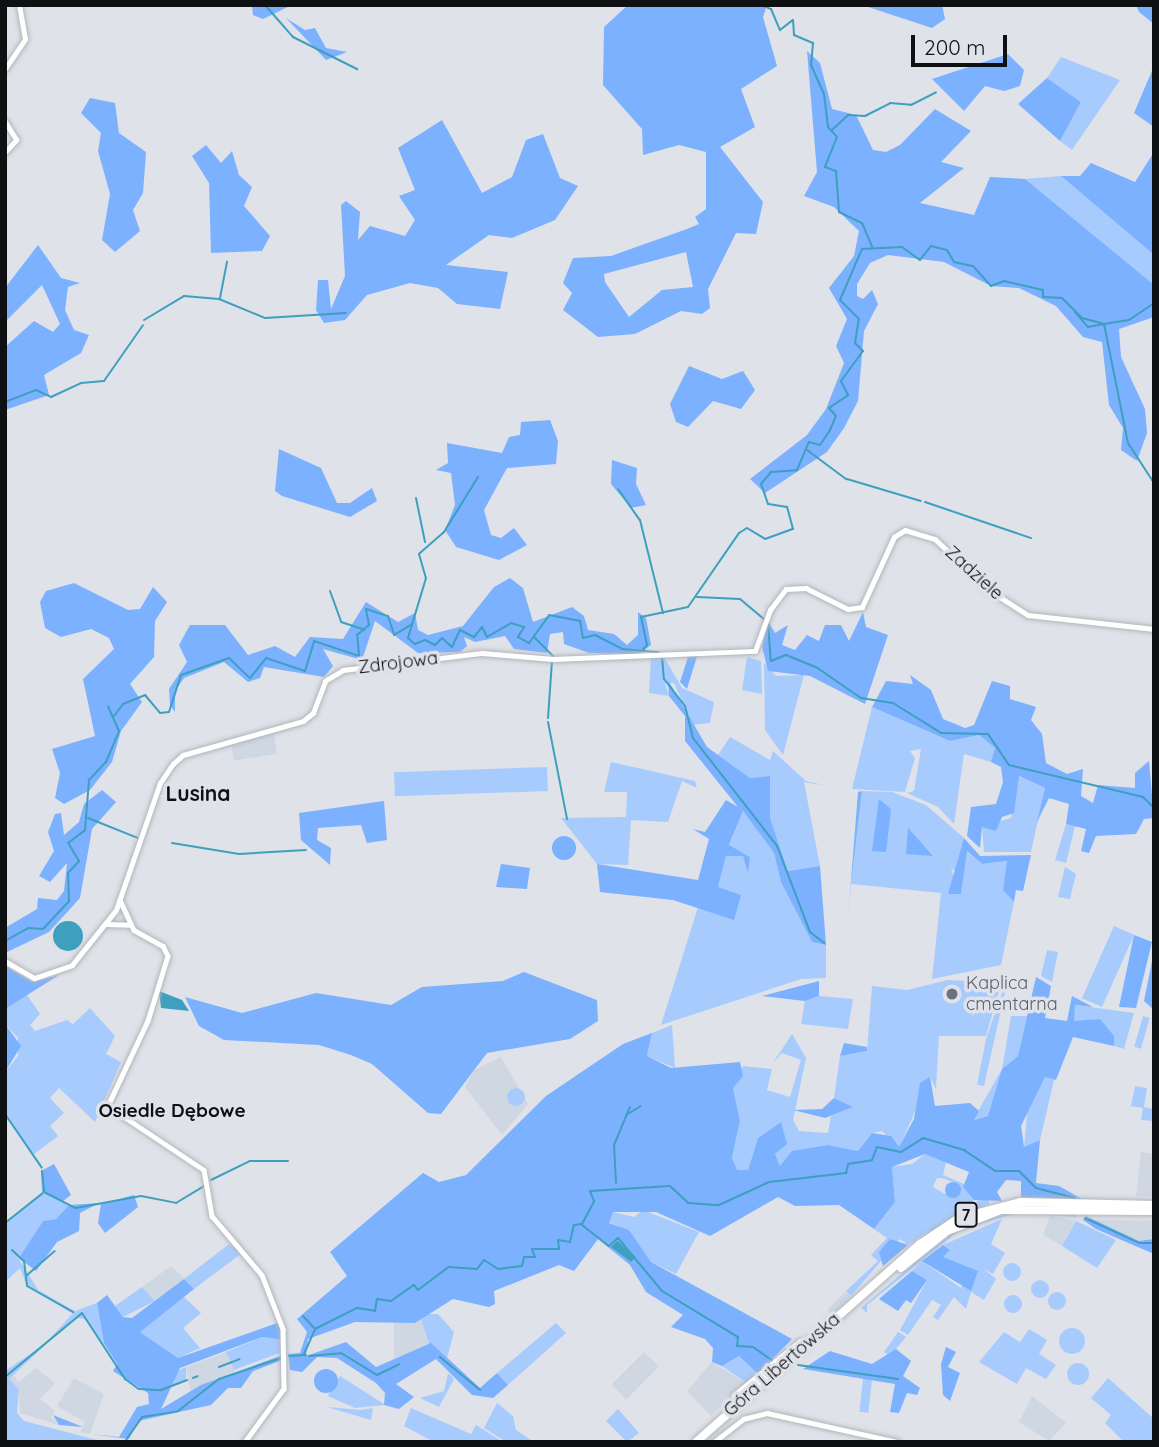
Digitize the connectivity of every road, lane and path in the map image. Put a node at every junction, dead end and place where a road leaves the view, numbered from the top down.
1 (19, 5) edge
2 (5, 69) edge
3 (5, 121) edge
4 (5, 153) edge
5 (1154, 629) edge
6 (720, 650) joint
7 (118, 915) junction
8 (5, 961) edge
9 (1154, 1205) edge
10 (1087, 1206) junction
11 (1154, 1211) edge
12 (850, 1306) junction
13 (736, 1396) dead end
14 (246, 1442) edge
15 (696, 1442) edge
16 (714, 1442) edge
17 (898, 1442) edge

1 - 2 street
3 - 4 street
5 - 6 street, Zadziele
6 - 7 street, Zdrojowa
7 - 8 street
7 - 14 street
9 - 10 highway, 7
10 - 11 highway, 7
10 - 12 highway, Góra Libertowska / 7
12 - 13 highway, 7
12 - 15 highway, Góra Libertowska / 7
16 - 17 street, Góra Libertowska

